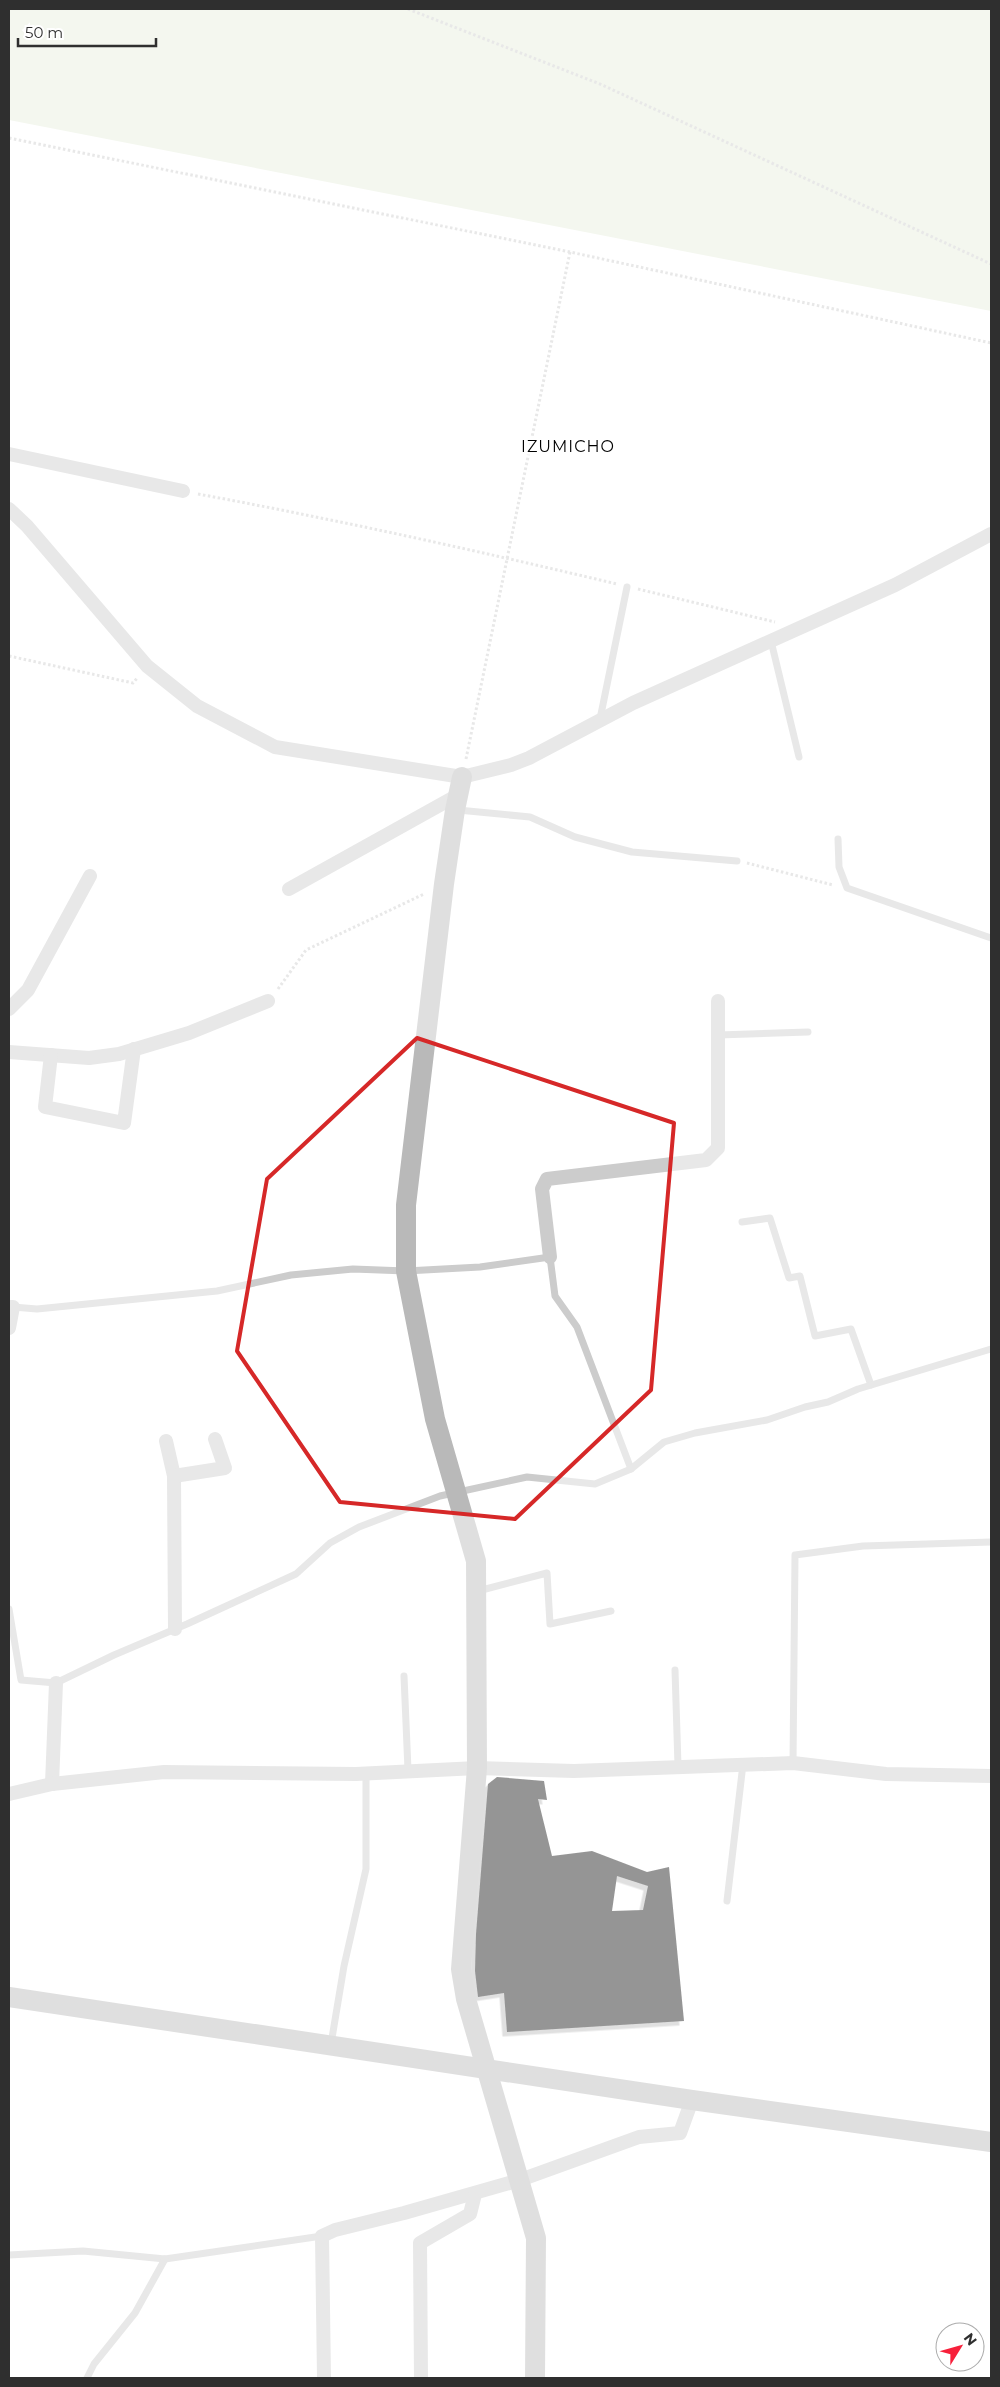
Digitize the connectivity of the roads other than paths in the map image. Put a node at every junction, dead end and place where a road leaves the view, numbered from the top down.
1 (9, 454) edge
2 (184, 491) road end
3 (9, 509) edge
4 (991, 534) edge
5 (627, 587) road end
6 (771, 641) junction
7 (599, 722) junction
8 (799, 757) dead end
9 (458, 794) junction
10 (838, 839) dead end
11 (736, 861) road end
12 (90, 876) dead end
13 (289, 889) dead end
14 (991, 938) edge
15 (268, 1001) road end
16 (718, 1001) dead end
17 (9, 1009) edge
18 (808, 1032) dead end
19 (718, 1035) junction
20 (134, 1049) junction
21 (9, 1052) edge
22 (51, 1055) junction
23 (742, 1222) dead end
24 (550, 1257) junction
25 (406, 1271) junction
26 (11, 1307) edge
27 (9, 1328) edge
28 (991, 1349) edge
29 (871, 1385) junction
30 (215, 1439) dead end
31 (166, 1442) dead end
32 (632, 1469) junction
33 (174, 1476) junction
34 (456, 1492) junction
35 (991, 1542) edge
36 (476, 1592) junction
37 (9, 1609) edge
38 (611, 1611) dead end
39 (175, 1629) junction
40 (675, 1670) dead end
41 (404, 1676) dead end
42 (56, 1683) junction
43 (743, 1763) junction
44 (793, 1763) junction
45 (678, 1766) junction
46 (477, 1768) junction
47 (408, 1770) junction
48 (366, 1773) junction
49 (991, 1776) edge
50 (52, 1784) junction
51 (9, 1794) edge
52 (727, 1901) dead end
53 (9, 1997) edge
54 (331, 2045) junction
55 (487, 2068) junction
56 (692, 2100) junction
57 (991, 2142) edge
58 (520, 2180) junction
59 (475, 2194) junction
60 (322, 2236) junction
61 (9, 2255) edge
62 (164, 2259) junction
63 (88, 2378) edge
64 (324, 2378) edge
65 (421, 2378) edge
66 (535, 2378) edge

1 - 2 street
3 - 9 street
4 - 6 street
5 - 7 lane
6 - 7 street
6 - 8 lane
7 - 9 street
9 - 11 lane
9 - 13 street
9 - 25 street
10 - 14 lane
12 - 17 street
15 - 20 street
16 - 19 street
18 - 19 lane
19 - 24 street
20 - 22 street
20 - 22 street
21 - 22 street
23 - 29 lane
24 - 25 lane
24 - 32 lane
25 - 26 lane
25 - 34 street
26 - 27 street
28 - 29 lane
29 - 32 lane
30 - 33 street
31 - 33 street
32 - 34 lane
33 - 39 street
34 - 36 street
34 - 39 lane
35 - 44 lane
36 - 38 lane
36 - 46 street
37 - 42 lane
39 - 42 lane
40 - 45 lane
41 - 47 lane
42 - 50 street
43 - 44 street
43 - 45 street
43 - 52 lane
44 - 49 street
45 - 46 street
46 - 47 street
46 - 55 street
47 - 48 street
48 - 50 street
48 - 54 lane
50 - 51 street
53 - 54 street
54 - 55 street
55 - 56 street
55 - 58 street
56 - 57 street
56 - 58 street
58 - 59 street
58 - 66 street
59 - 60 street
59 - 65 street
60 - 62 lane
60 - 64 street
61 - 62 lane
62 - 63 lane

